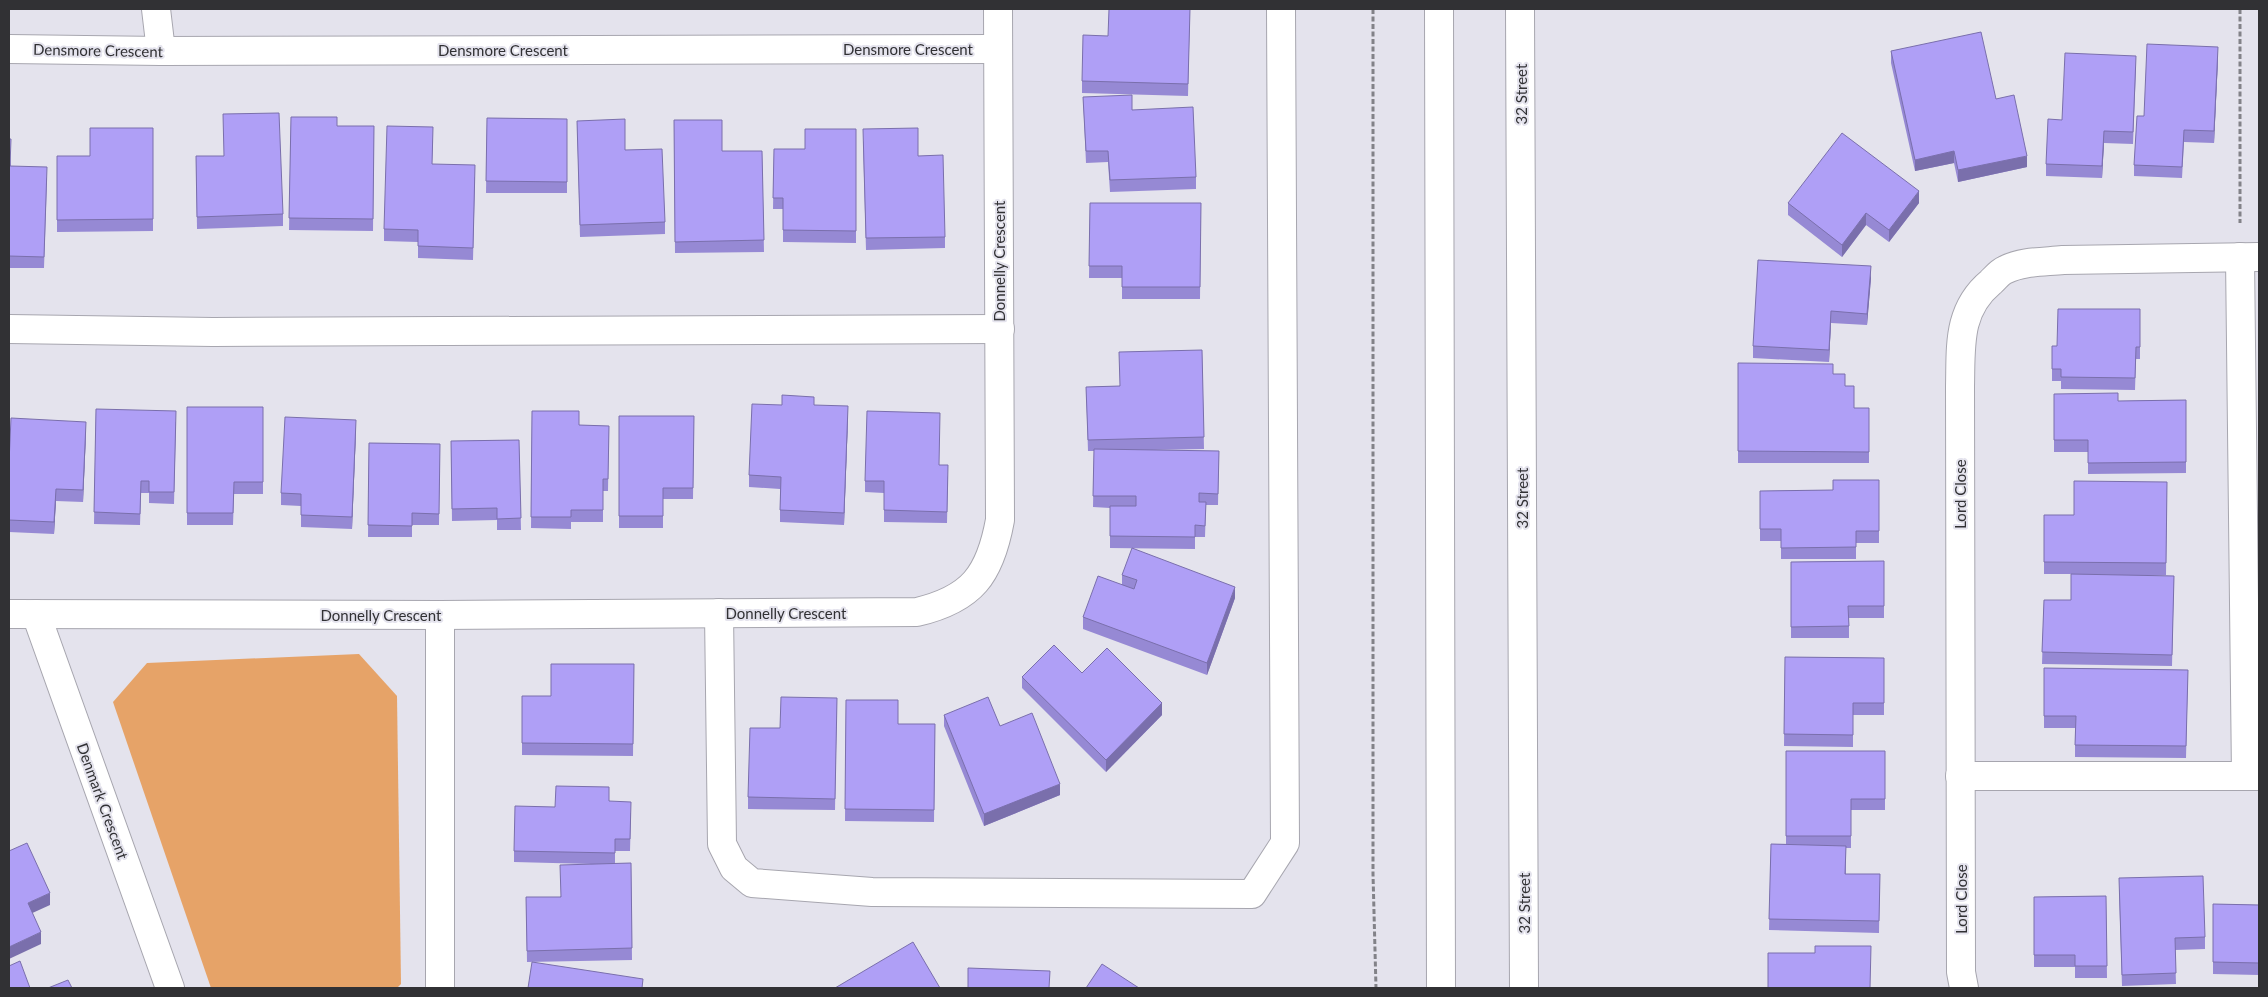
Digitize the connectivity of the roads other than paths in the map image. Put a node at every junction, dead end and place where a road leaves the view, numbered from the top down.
1 (156, 9) edge
2 (998, 9) edge
3 (1281, 9) edge
4 (1438, 9) edge
5 (1520, 9) edge
6 (9, 49) edge
7 (998, 49) junction
8 (161, 51) junction
9 (2250, 257) edge
10 (9, 329) edge
11 (1000, 329) junction
12 (720, 613) junction
13 (9, 614) edge
14 (36, 614) junction
15 (440, 615) junction
16 (1960, 776) junction
17 (2253, 776) edge
18 (170, 988) edge
19 (440, 988) edge
20 (1441, 988) edge
21 (1524, 988) edge
22 (1964, 988) edge

1 - 8 street
2 - 7 street, Donnelly Crescent
3 - 12 street
4 - 20 street
5 - 21 street, 32 Street
6 - 8 street, Densmore Crescent
7 - 8 street, Densmore Crescent
7 - 11 street, Donnelly Crescent
9 - 16 street, Lord Close
9 - 17 street
10 - 11 street
11 - 12 street, Donnelly Crescent
12 - 15 street, Donnelly Crescent
13 - 14 street, Donnelly Crescent
14 - 15 street, Donnelly Crescent
14 - 18 street, Denmark Crescent
15 - 19 street
16 - 17 street
16 - 22 street, Lord Close

